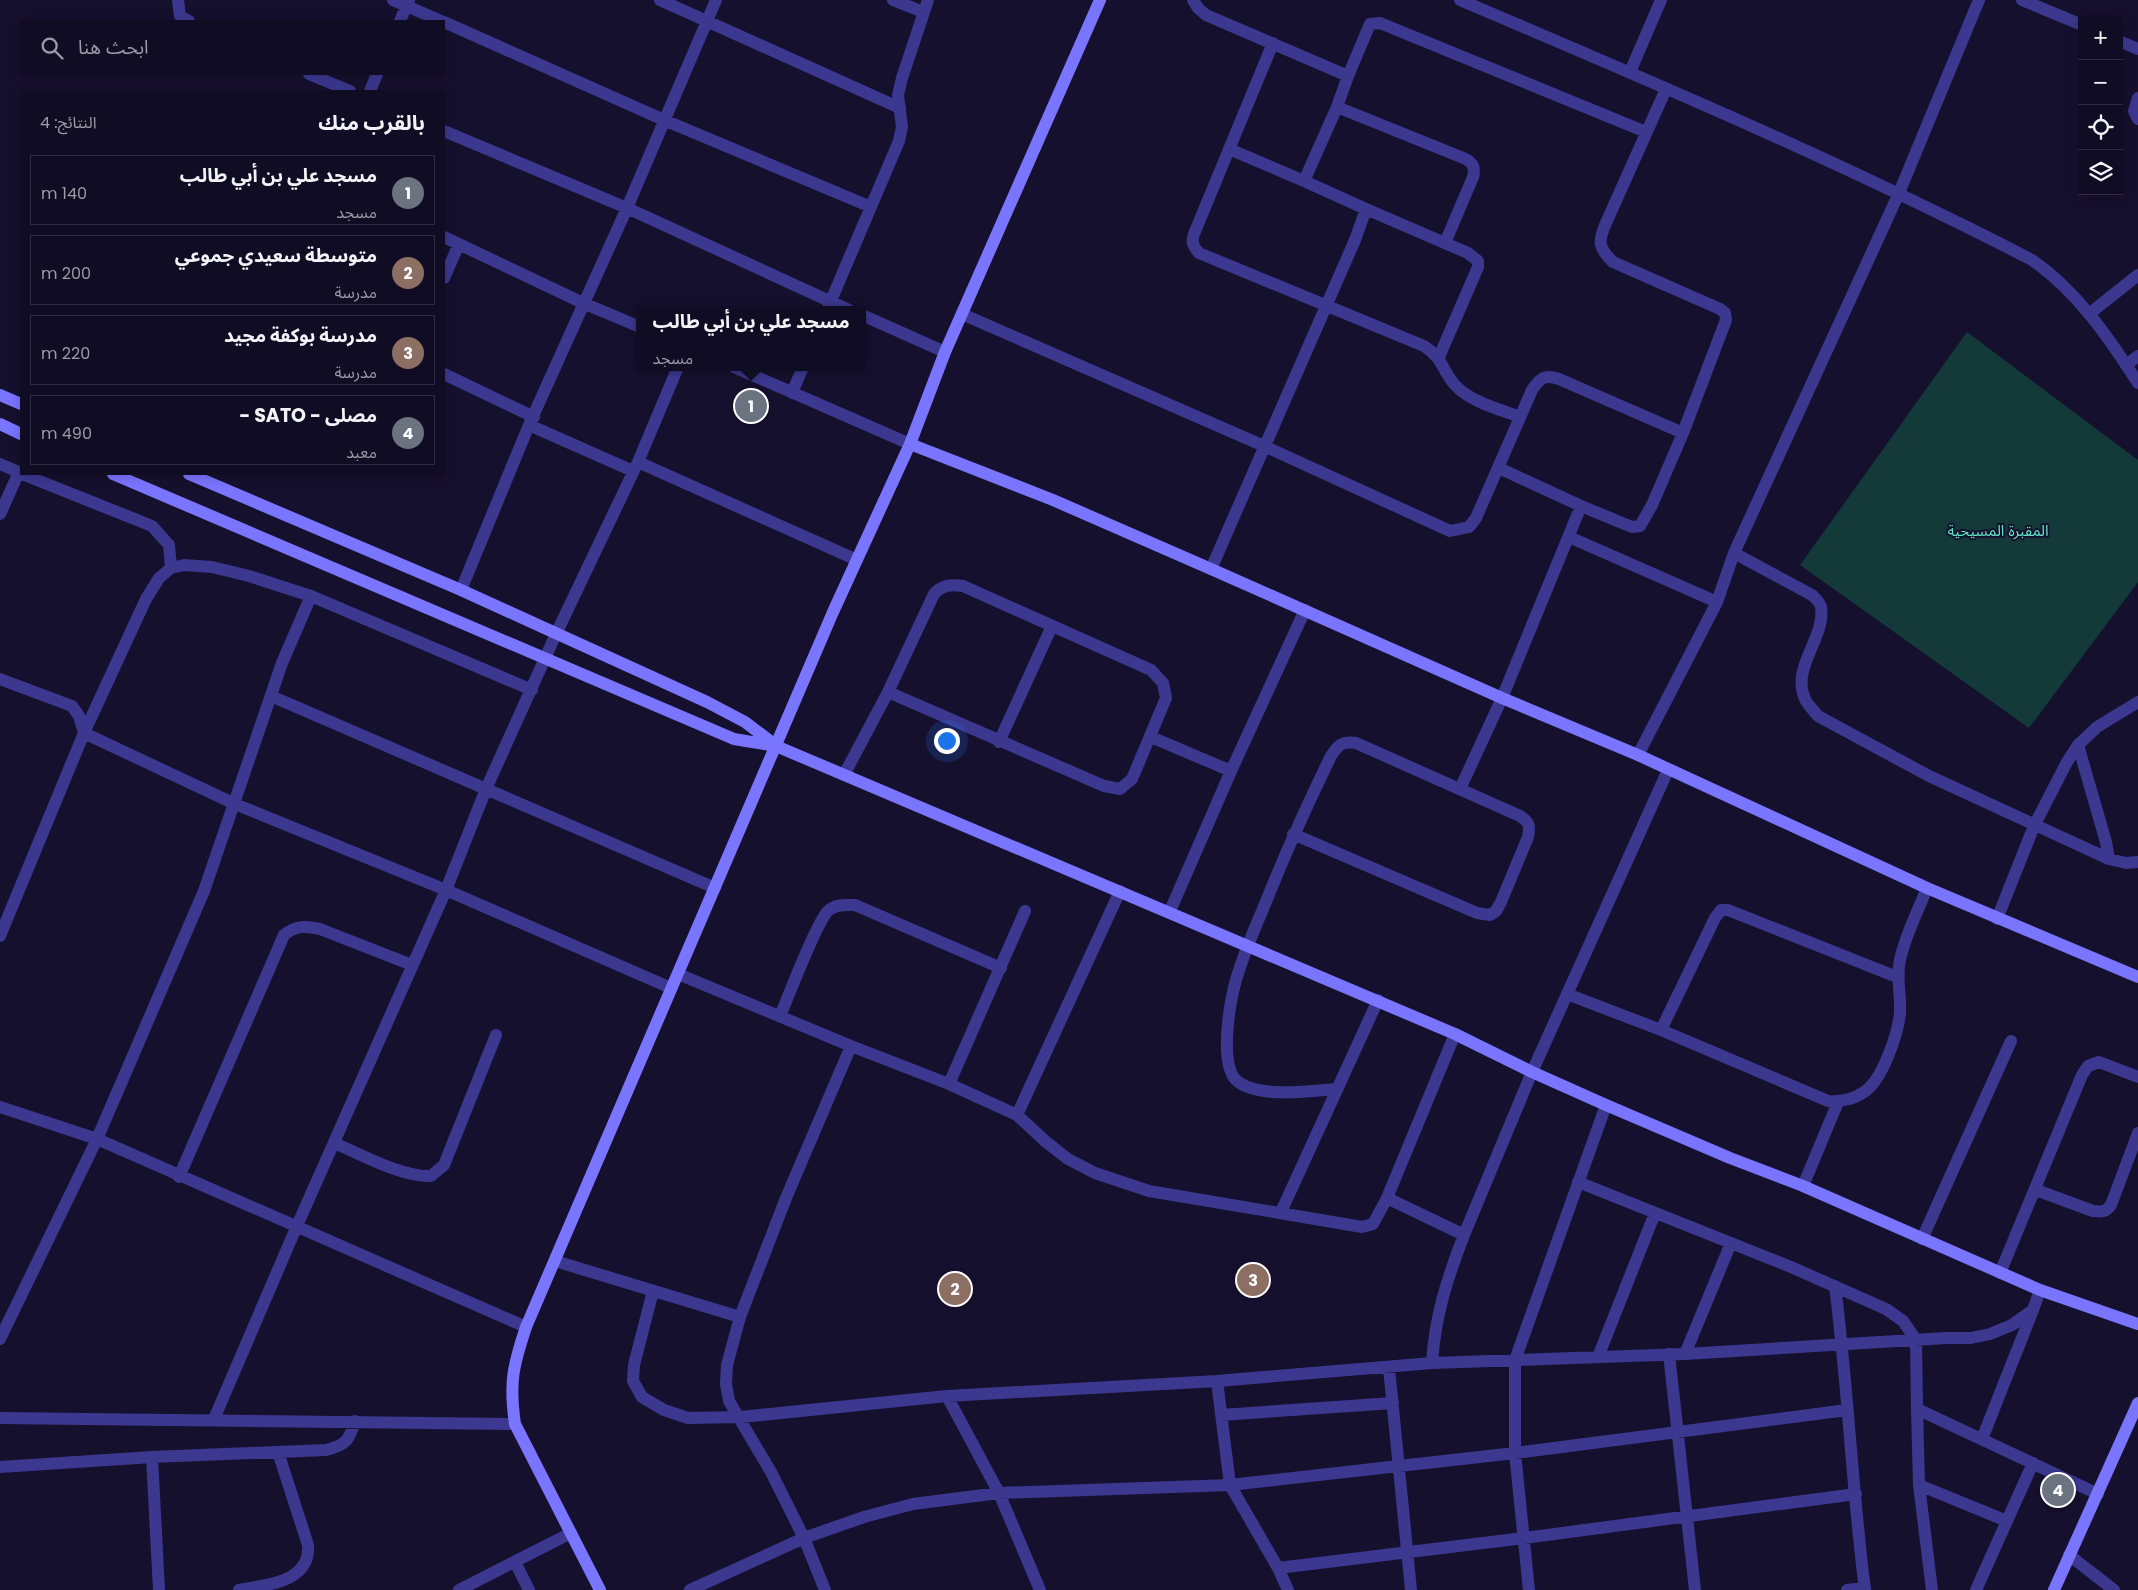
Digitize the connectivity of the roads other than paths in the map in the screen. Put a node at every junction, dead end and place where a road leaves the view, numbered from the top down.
1 (178, 0) edge
2 (393, 0) edge
3 (660, 0) edge
4 (716, 0) edge
5 (893, 0) edge
6 (928, 0) edge
7 (1100, 0) edge
8 (1193, 0) edge
9 (1460, 0) edge
10 (1661, 0) edge
11 (1979, 0) edge
12 (2022, 0) edge
13 (408, 3) edge
14 (923, 12) junction
15 (187, 20) edge
16 (400, 20) edge
17 (438, 20) edge
18 (707, 22) junction
19 (445, 23) edge
20 (2078, 23) edge
21 (1273, 43) junction
22 (2123, 43) edge
23 (2138, 49) edge
24 (1630, 72) junction
25 (311, 75) edge
26 (377, 75) edge
27 (1348, 76) junction
28 (1666, 89) junction
29 (348, 90) edge
30 (370, 90) edge
31 (2138, 98) edge
32 (1337, 107) junction
33 (900, 108) junction
34 (2138, 119) edge
35 (664, 120) junction
36 (445, 131) edge
37 (1646, 132) junction
38 (1229, 149) junction
39 (1304, 180) junction
40 (1899, 193) junction
41 (871, 207) junction
42 (627, 208) junction
43 (1366, 210) junction
44 (445, 237) edge
45 (1445, 243) junction
46 (459, 244) junction
47 (2138, 274) edge
48 (445, 276) edge
49 (583, 303) junction
50 (829, 306) edge
51 (1326, 306) junction
52 (962, 314) junction
53 (2089, 314) junction
54 (866, 317) edge
55 (636, 324) edge
56 (946, 352) junction
57 (2138, 356) edge
58 (1439, 357) junction
59 (2126, 365) junction
60 (676, 371) edge
61 (743, 371) edge
62 (801, 371) edge
63 (445, 375) edge
64 (2138, 383) edge
65 (792, 393) junction
66 (0, 395) edge
67 (20, 404) edge
68 (1520, 417) junction
69 (532, 421) junction
70 (0, 424) edge
71 (1684, 433) junction
72 (20, 434) edge
73 (910, 444) junction
74 (1264, 446) junction
75 (0, 464) edge
76 (636, 466) junction
77 (1499, 468) junction
78 (20, 473) edge
79 (20, 475) edge
80 (26, 475) edge
81 (115, 475) edge
82 (195, 475) edge
83 (208, 477) edge
84 (1581, 506) junction
85 (0, 514) edge
86 (1569, 537) junction
87 (1734, 553) junction
88 (857, 560) junction
89 (171, 568) junction
90 (1212, 569) junction
91 (460, 590) junction
92 (311, 596) junction
93 (1717, 602) junction
94 (1305, 610) junction
95 (1052, 626) junction
96 (556, 634) junction
97 (546, 660) junction
98 (0, 679) edge
99 (532, 690) junction
100 (888, 692) junction
101 (271, 696) junction
102 (1502, 698) junction
103 (2138, 702) edge
104 (84, 733) junction
105 (1151, 737) junction
106 (1000, 742) junction
107 (2078, 745) junction
108 (776, 746) junction
109 (1638, 755) junction
110 (1668, 770) junction
111 (1231, 771) junction
112 (844, 775) junction
113 (1460, 789) junction
114 (486, 790) junction
115 (235, 804) junction
116 (2034, 826) junction
117 (1293, 834) junction
118 (2109, 859) junction
119 (2138, 862) edge
120 (715, 888) junction
121 (1927, 888) junction
122 (446, 890) junction
123 (1120, 891) junction
124 (1025, 911) dead end
125 (1170, 911) junction
126 (1996, 919) junction
127 (0, 936) edge
128 (1248, 945) junction
129 (412, 965) junction
130 (1001, 968) junction
131 (678, 974) junction
132 (2138, 976) edge
133 (1897, 977) junction
134 (671, 988) junction
135 (1567, 994) junction
136 (1378, 1000) junction
137 (780, 1016) junction
138 (1662, 1030) junction
139 (1455, 1034) junction
140 (496, 1035) dead end
141 (2011, 1041) dead end
142 (851, 1046) junction
143 (1532, 1072) junction
144 (2138, 1077) edge
145 (950, 1084) junction
146 (1336, 1089) junction
147 (1838, 1102) junction
148 (1606, 1105) junction
149 (0, 1107) edge
150 (1017, 1115) junction
151 (2138, 1133) edge
152 (96, 1139) junction
153 (334, 1144) junction
154 (179, 1176) junction
155 (1578, 1182) junction
156 (1803, 1186) junction
157 (2036, 1190) junction
158 (1387, 1198) junction
159 (1281, 1212) junction
160 (1655, 1213) junction
161 (296, 1228) junction
162 (1464, 1235) junction
163 (1922, 1239) junction
164 (1731, 1243) junction
165 (555, 1261) junction
166 (2000, 1273) junction
167 (1835, 1286) junction
168 (2040, 1290) junction
169 (653, 1291) junction
170 (2033, 1310) junction
171 (740, 1317) junction
172 (2138, 1324) edge
173 (526, 1327) junction
174 (0, 1339) edge
175 (1916, 1340) junction
176 (1843, 1344) junction
177 (1669, 1354) junction
178 (1685, 1354) junction
179 (1598, 1358) junction
180 (1515, 1360) junction
181 (1432, 1363) junction
182 (1389, 1368) junction
183 (1217, 1381) junction
184 (947, 1396) junction
185 (1393, 1403) junction
186 (2138, 1403) edge
187 (1917, 1409) junction
188 (1847, 1410) junction
189 (1221, 1415) junction
190 (0, 1418) edge
191 (740, 1418) junction
192 (214, 1420) junction
193 (355, 1421) junction
194 (515, 1424) junction
195 (1676, 1431) junction
196 (1982, 1439) junction
197 (278, 1452) junction
198 (1515, 1453) junction
199 (152, 1458) junction
200 (2032, 1463) junction
201 (0, 1467) edge
202 (1400, 1467) junction
203 (1230, 1485) junction
204 (1919, 1485) junction
205 (999, 1493) junction
206 (1856, 1494) junction
207 (2098, 1494) junction
208 (1689, 1517) junction
209 (2007, 1521) junction
210 (571, 1533) junction
211 (804, 1538) junction
212 (1524, 1538) junction
213 (1408, 1553) junction
214 (2069, 1555) junction
215 (515, 1562) junction
216 (1278, 1568) junction
217 (1865, 1589) edge
218 (159, 1590) edge
219 (239, 1590) edge
220 (459, 1590) edge
221 (529, 1590) edge
222 (600, 1590) edge
223 (690, 1590) edge
224 (825, 1590) edge
225 (1040, 1590) edge
226 (1288, 1590) edge
227 (1411, 1590) edge
228 (1529, 1590) edge
229 (1695, 1590) edge
230 (1847, 1590) edge
231 (1932, 1590) edge
232 (1976, 1590) edge
233 (2054, 1590) edge
234 (2114, 1590) edge

1 - 15 street
2 - 13 street
3 - 18 street
4 - 18 street
5 - 14 street
6 - 14 street
7 - 52 main road
8 - 21 street
9 - 24 street
10 - 24 street
11 - 40 street
12 - 20 street
13 - 16 street
13 - 17 street
14 - 33 street
18 - 33 street
18 - 35 street
19 - 35 street
21 - 27 street
21 - 38 street
22 - 23 street
24 - 28 street
25 - 29 street
26 - 30 street
27 - 32 street
27 - 37 street
28 - 37 street
28 - 40 street
31 - 34 street
32 - 39 street
32 - 45 street
33 - 41 street
35 - 41 street
35 - 42 street
36 - 42 street
37 - 71 street
38 - 39 street
38 - 51 street
39 - 43 street
40 - 53 street
40 - 87 street
41 - 50 street
42 - 49 street
42 - 50 street
43 - 45 street
43 - 51 street
44 - 46 street
45 - 58 street
46 - 48 street
46 - 49 street
47 - 53 street
49 - 55 street
49 - 69 street
51 - 58 street
51 - 74 street
52 - 56 main road
52 - 74 street
53 - 59 street
54 - 56 street
56 - 73 main road
57 - 59 street
58 - 68 street
59 - 64 street
60 - 76 street
61 - 65 street
62 - 65 street
63 - 69 street
65 - 73 street
66 - 67 main road
68 - 71 street
68 - 77 street
69 - 76 street
69 - 91 street
70 - 72 main road
71 - 84 street
73 - 88 main road
73 - 90 main road
74 - 77 street
74 - 90 street
75 - 78 street
76 - 88 street
76 - 96 street
77 - 84 street
79 - 85 street
80 - 89 street
81 - 97 main road
82 - 83 main road
83 - 91 main road
84 - 86 street
86 - 93 street
86 - 102 street
87 - 93 street
87 - 116 street
88 - 108 main road
89 - 92 street
89 - 104 street
90 - 94 main road
91 - 96 main road
92 - 99 street
92 - 101 street
93 - 109 street
94 - 102 main road
94 - 111 street
95 - 100 street
95 - 105 street
95 - 106 street
96 - 97 street
96 - 108 main road
97 - 99 street
97 - 108 main road
98 - 104 street
99 - 114 street
100 - 106 street
100 - 112 street
101 - 114 street
101 - 115 street
102 - 109 main road
102 - 113 street
103 - 107 street
104 - 115 street
104 - 127 street
105 - 106 street
105 - 111 street
107 - 116 street
107 - 118 street
108 - 112 main road
108 - 120 main road
109 - 110 main road
110 - 121 main road
110 - 135 street
111 - 125 street
112 - 123 main road
113 - 117 street
113 - 117 street
114 - 120 street
114 - 122 street
115 - 122 street
115 - 152 street
116 - 118 street
116 - 126 street
117 - 128 street
118 - 119 street
120 - 131 main road
121 - 126 main road
121 - 133 street
122 - 129 street
122 - 134 street
123 - 125 main road
123 - 150 street
124 - 130 street
125 - 128 main road
126 - 132 main road
128 - 136 main road
128 - 146 street
129 - 153 street
129 - 154 street
130 - 137 street
130 - 145 street
131 - 134 main road
131 - 137 street
133 - 138 street
133 - 147 street
134 - 165 main road
135 - 138 street
135 - 143 street
136 - 139 main road
136 - 146 street
137 - 142 street
138 - 147 street
139 - 143 main road
139 - 158 street
140 - 153 street
141 - 163 street
142 - 145 street
142 - 171 street
143 - 148 main road
143 - 162 street
144 - 157 street
145 - 150 street
146 - 159 street
147 - 156 street
148 - 155 street
148 - 156 main road
149 - 152 street
150 - 159 street
151 - 157 street
152 - 154 street
152 - 174 street
153 - 161 street
154 - 161 street
155 - 160 street
155 - 180 street
156 - 163 main road
157 - 166 street
158 - 159 street
158 - 162 street
160 - 164 street
160 - 179 street
161 - 173 street
161 - 192 street
162 - 181 street
163 - 166 main road
164 - 167 street
164 - 178 street
165 - 169 street
165 - 173 main road
166 - 168 main road
167 - 175 street
167 - 176 street
168 - 170 street
168 - 172 main road
169 - 171 street
169 - 191 street
170 - 175 street
170 - 196 street
171 - 191 street
173 - 194 main road
175 - 176 street
175 - 187 street
176 - 178 street
176 - 188 street
177 - 178 street
177 - 179 street
177 - 195 street
179 - 180 street
180 - 181 street
180 - 198 street
181 - 182 street
182 - 183 street
182 - 185 street
183 - 184 street
183 - 189 street
184 - 191 street
184 - 205 street
185 - 189 street
185 - 202 street
186 - 207 main road
187 - 196 street
187 - 204 street
188 - 195 street
188 - 206 street
189 - 203 street
190 - 192 street
191 - 211 street
192 - 193 street
193 - 194 street
193 - 197 street
194 - 210 main road
195 - 198 street
195 - 208 street
196 - 200 street
197 - 199 street
197 - 219 street
198 - 202 street
198 - 212 street
199 - 201 street
199 - 218 street
200 - 207 street
200 - 209 street
202 - 203 street
202 - 213 street
203 - 205 street
203 - 216 street
204 - 209 street
204 - 231 street
205 - 211 street
205 - 225 street
206 - 208 street
206 - 217 street
207 - 214 main road
208 - 212 street
208 - 229 street
209 - 232 street
210 - 215 street
210 - 222 main road
211 - 223 street
211 - 224 street
212 - 213 street
212 - 228 street
213 - 216 street
213 - 227 street
214 - 233 main road
214 - 234 street
215 - 220 street
215 - 221 street
216 - 226 street
217 - 230 street

